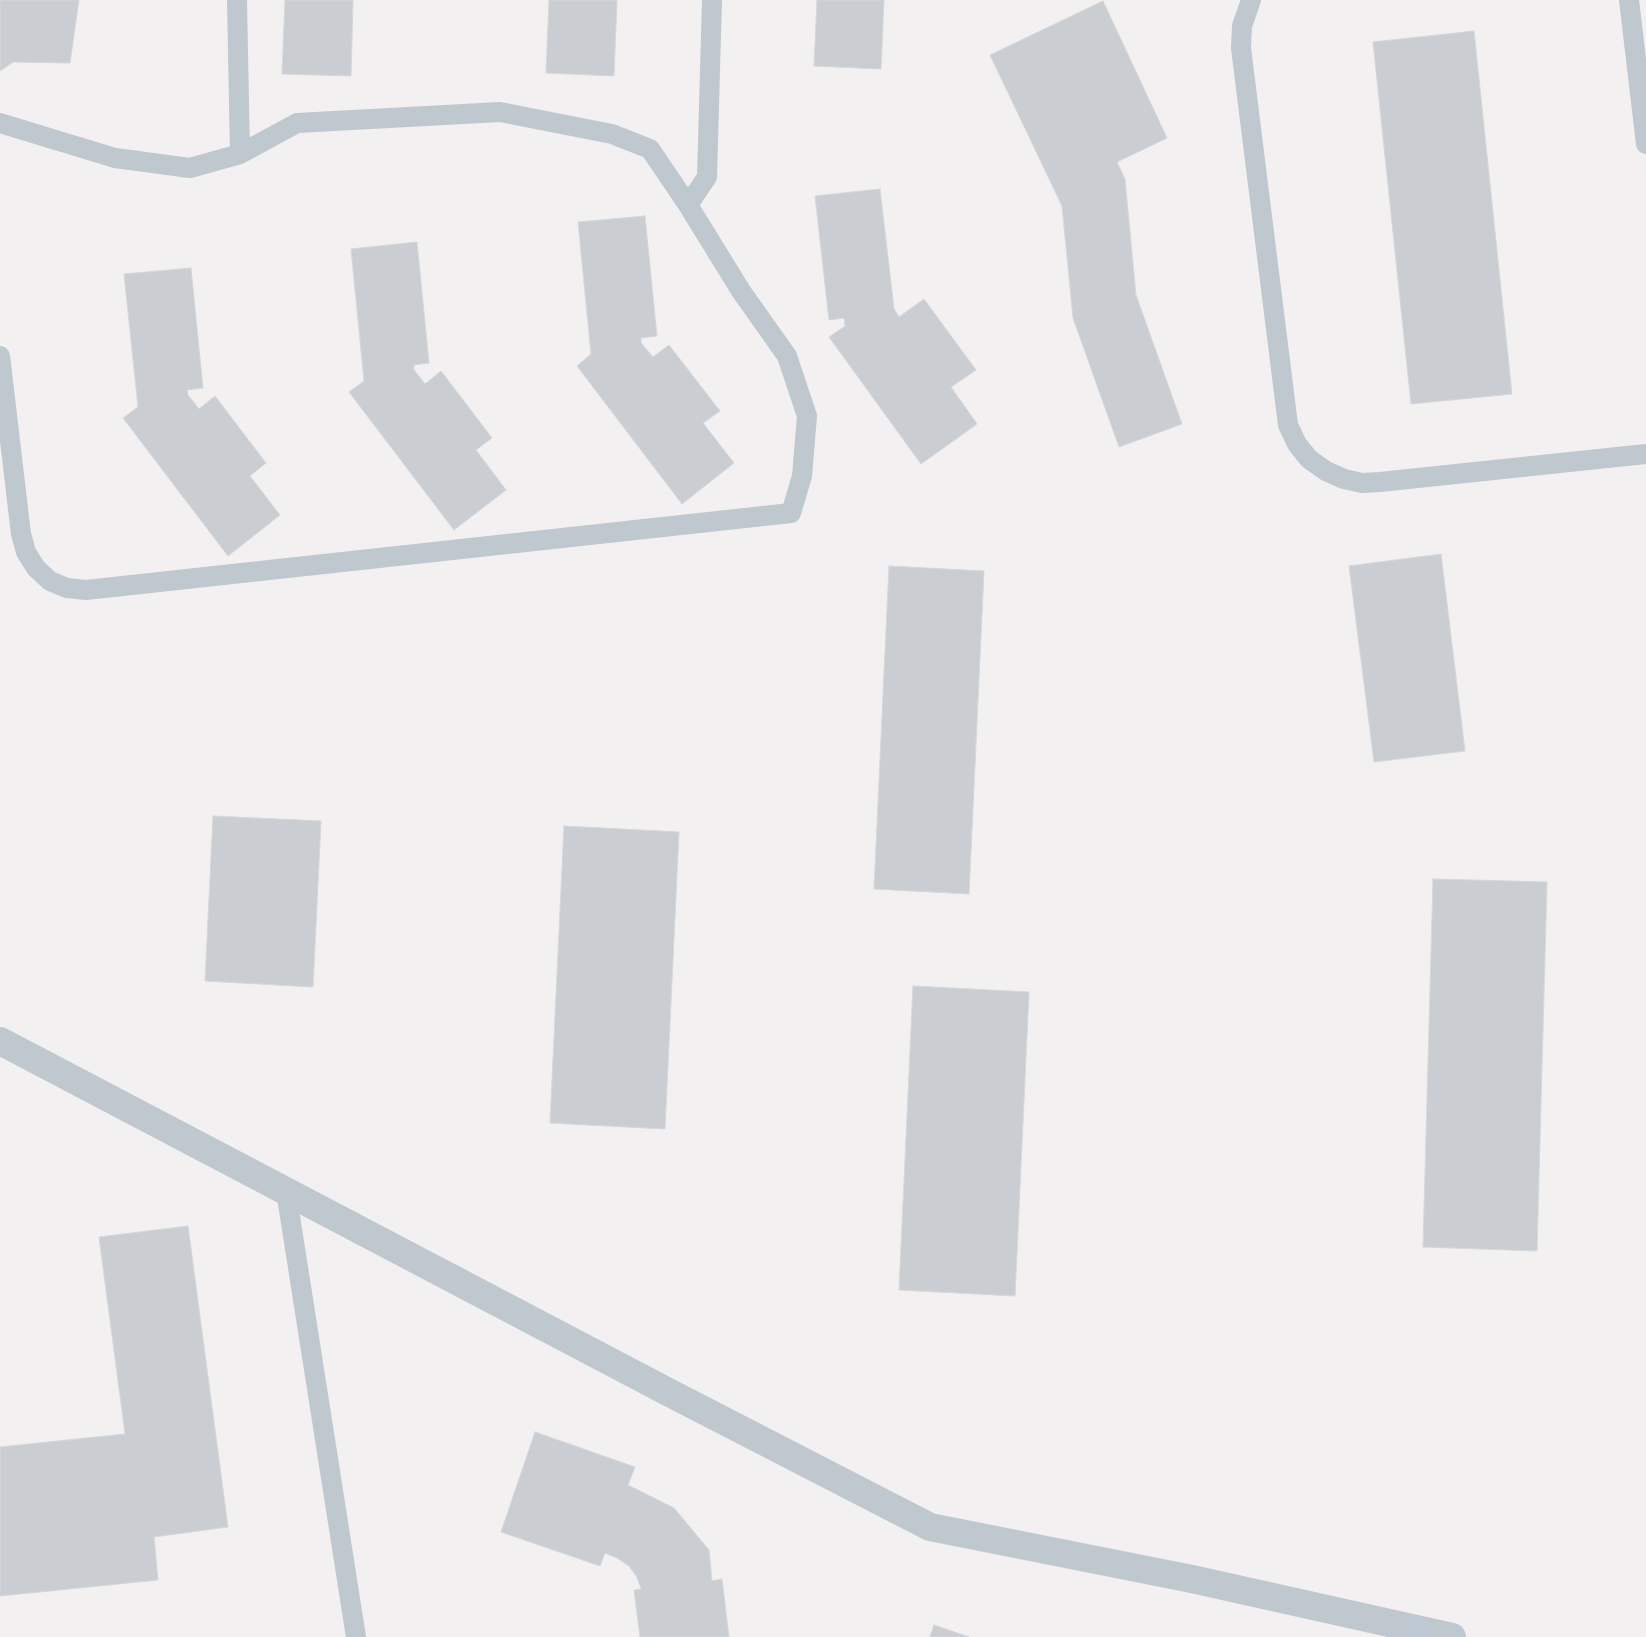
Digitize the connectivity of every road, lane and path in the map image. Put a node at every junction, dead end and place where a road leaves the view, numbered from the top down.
1 (237, 0) edge
2 (712, 0) edge
3 (1251, 0) edge
4 (1629, 0) edge
5 (0, 123) edge
6 (1646, 144) edge
7 (240, 154) junction
8 (688, 205) junction
9 (0, 356) edge
10 (1646, 454) edge
11 (0, 1041) edge
12 (286, 1191) junction
13 (1419, 1633) edge
14 (356, 1637) edge
15 (1452, 1637) edge

1 - 7 lane
2 - 8 lane
3 - 10 lane
4 - 6 lane
5 - 7 lane
7 - 8 lane
8 - 9 lane
11 - 12 street
12 - 13 street
12 - 14 lane
13 - 15 street

